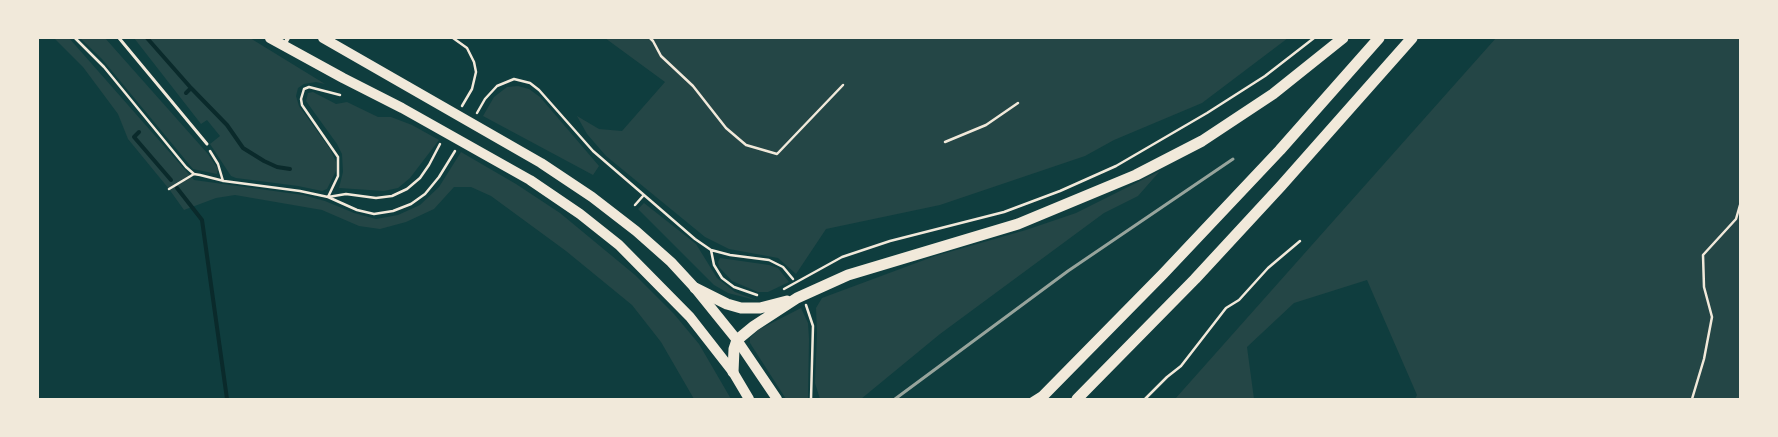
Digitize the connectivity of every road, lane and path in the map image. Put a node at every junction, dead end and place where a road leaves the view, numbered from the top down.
1 (76, 38) edge
2 (119, 38) edge
3 (270, 38) edge
4 (323, 38) edge
5 (453, 38) edge
6 (650, 38) edge
7 (1314, 38) edge
8 (1343, 38) edge
9 (1379, 38) edge
10 (1412, 38) edge
11 (286, 42) edge
12 (843, 85) dead end
13 (340, 95) dead end
14 (1018, 103) dead end
15 (462, 107) dead end
16 (477, 113) dead end
17 (946, 142) dead end
18 (207, 144) joint
19 (440, 144) dead end
20 (455, 151) dead end
21 (194, 174) junction
22 (224, 181) junction
23 (169, 189) dead end
24 (643, 196) junction
25 (328, 197) junction
26 (635, 204) dead end
27 (1740, 205) edge
28 (1300, 241) dead end
29 (711, 250) junction
30 (793, 279) dead end
31 (695, 288) junction
32 (778, 292) dead end
33 (760, 295) dead end
34 (802, 301) junction
35 (737, 340) junction
36 (733, 372) junction
37 (1065, 376) junction
38 (749, 399) edge
39 (778, 399) edge
40 (811, 399) edge
41 (1031, 399) edge
42 (1040, 399) edge
43 (1077, 399) edge
44 (1145, 399) edge
45 (1692, 399) edge

1 - 21 path
2 - 18 lane
3 - 11 main road
4 - 31 main road
5 - 15 path
6 - 12 path
7 - 32 path
8 - 34 highway
9 - 37 highway
10 - 43 highway
11 - 36 main road
13 - 25 path
14 - 17 path
16 - 24 path
18 - 22 path
19 - 25 path
20 - 25 path
21 - 22 path
21 - 23 path
22 - 25 path
24 - 26 path
24 - 29 path
27 - 45 path
28 - 44 path
29 - 30 path
29 - 33 path
31 - 34 highway
31 - 35 main road
34 - 35 highway
34 - 40 path
35 - 36 highway
35 - 39 main road
36 - 38 main road
37 - 41 lane
37 - 42 highway

